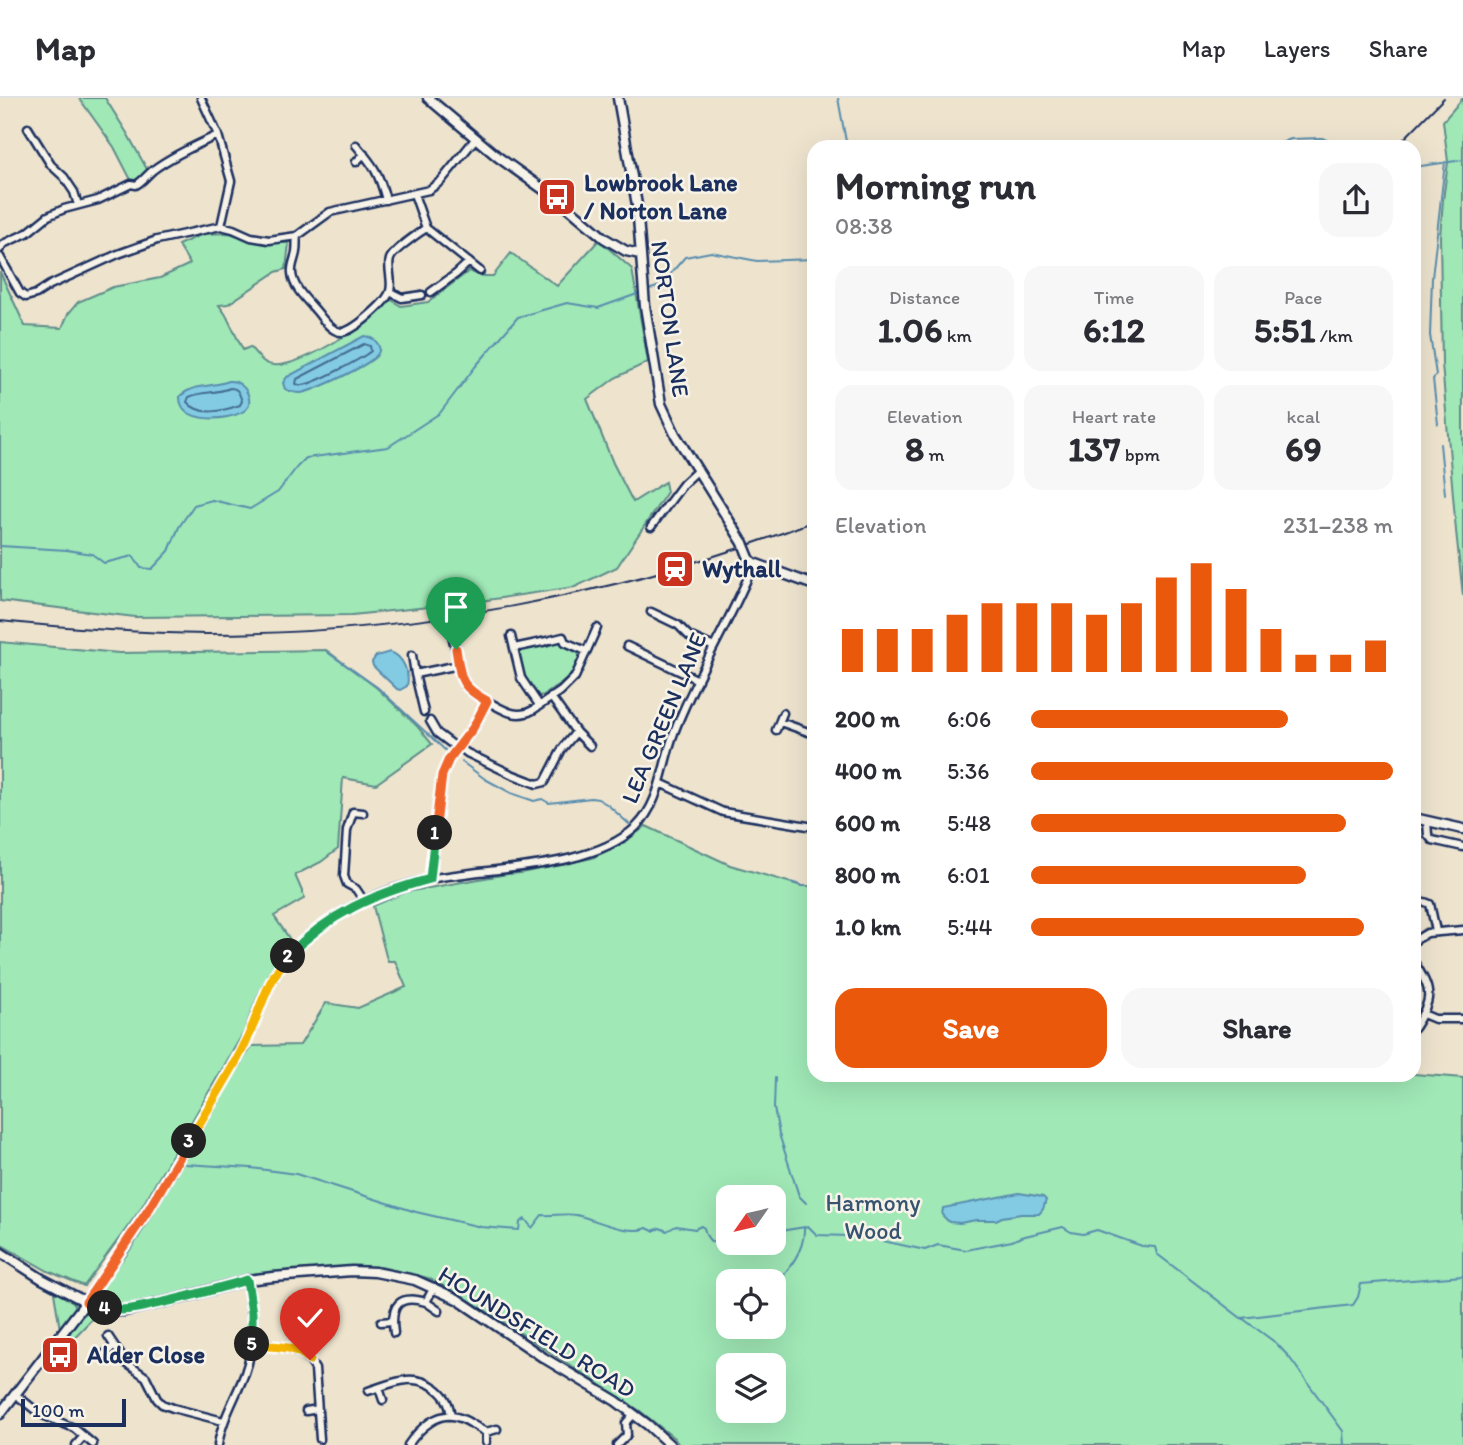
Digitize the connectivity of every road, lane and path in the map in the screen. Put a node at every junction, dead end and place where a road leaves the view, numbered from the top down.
1 (201, 98) edge
2 (428, 98) edge
3 (618, 98) edge
4 (28, 128) dead end
5 (218, 135) junction
6 (476, 138) junction
7 (356, 145) dead end
8 (364, 154) junction
9 (355, 162) dead end
10 (414, 194) junction
11 (386, 200) junction
12 (78, 205) junction
13 (221, 226) junction
14 (426, 228) junction
15 (297, 236) junction
16 (0, 249) edge
17 (640, 254) junction
18 (0, 257) edge
19 (469, 262) junction
20 (480, 271) dead end
21 (390, 292) junction
22 (431, 292) dead end
23 (422, 295) dead end
24 (698, 470) junction
25 (651, 527) dead end
26 (754, 563) junction
27 (807, 582) edge
28 (651, 612) dead end
29 (597, 628) dead end
30 (452, 635) dead end
31 (512, 636) dead end
32 (627, 646) dead end
33 (714, 647) junction
34 (514, 649) junction
35 (586, 652) junction
36 (412, 655) dead end
37 (459, 665) junction
38 (415, 674) junction
39 (698, 680) junction
40 (551, 697) junction
41 (487, 701) junction
42 (539, 705) junction
43 (424, 712) dead end
44 (783, 713) dead end
45 (430, 721) dead end
46 (780, 722) junction
47 (776, 730) dead end
48 (576, 732) junction
49 (807, 732) edge
50 (590, 746) dead end
51 (458, 747) junction
52 (660, 783) junction
53 (363, 813) dead end
54 (1421, 820) edge
55 (1427, 821) junction
56 (807, 826) edge
57 (1463, 829) edge
58 (1463, 847) edge
59 (430, 879) junction
60 (364, 901) junction
61 (1425, 902) dead end
62 (1463, 930) edge
63 (1436, 931) junction
64 (1421, 936) edge
65 (1421, 974) edge
66 (1423, 1014) junction
67 (1421, 1017) edge
68 (1463, 1019) edge
69 (0, 1252) edge
70 (247, 1280) junction
71 (434, 1287) junction
72 (86, 1302) junction
73 (426, 1302) junction
74 (439, 1311) dead end
75 (392, 1321) junction
76 (381, 1322) dead end
77 (394, 1332) dead end
78 (108, 1336) dead end
79 (252, 1345) junction
80 (114, 1346) junction
81 (106, 1353) dead end
82 (379, 1388) junction
83 (368, 1391) dead end
84 (15, 1394) junction
85 (383, 1400) dead end
86 (318, 1409) junction
87 (306, 1411) dead end
88 (0, 1414) edge
89 (634, 1414) junction
90 (451, 1416) junction
91 (223, 1421) junction
92 (497, 1429) dead end
93 (486, 1432) junction
94 (84, 1436) junction
95 (320, 1438) dead end
96 (486, 1442) dead end
97 (93, 1444) edge
98 (76, 1445) edge
99 (218, 1445) edge
100 (408, 1445) edge
101 (617, 1445) edge
102 (670, 1445) edge

1 - 5 street
2 - 6 street
3 - 17 street, NORTON LANE
4 - 12 street
5 - 12 street
5 - 13 street
6 - 10 street
6 - 17 street
7 - 8 street
8 - 9 street
8 - 11 street
10 - 11 street
10 - 14 street
11 - 15 street
12 - 16 street
13 - 15 street
13 - 18 street
14 - 19 street
14 - 21 street
15 - 21 street
17 - 24 street, NORTON LANE
19 - 20 street
19 - 22 street
21 - 23 street
24 - 25 street
24 - 26 street, NORTON LANE, bridge
26 - 27 street
26 - 33 street, LEA GREEN LANE
28 - 33 street
29 - 35 street
30 - 37 street
31 - 34 street
32 - 39 street
33 - 39 street, LEA GREEN LANE
34 - 35 street
34 - 42 street
35 - 40 street
36 - 38 street
37 - 38 street
37 - 41 street
38 - 43 street
39 - 52 street, LEA GREEN LANE
40 - 42 street
40 - 48 street
41 - 42 street
41 - 51 street
44 - 46 street
45 - 51 street
46 - 47 street
46 - 49 street
48 - 50 street
48 - 51 street
51 - 59 street
52 - 56 street
52 - 59 street, LEA GREEN LANE
53 - 60 street
54 - 55 street
55 - 57 street
55 - 58 street
59 - 60 street, LEA GREEN LANE
60 - 72 street, LEA GREEN LANE
61 - 63 street
62 - 63 street
63 - 64 street
65 - 66 street
66 - 67 street
66 - 68 street
69 - 72 street, HOUNDSFIELD ROAD
70 - 71 street, HOUNDSFIELD ROAD
70 - 72 street, HOUNDSFIELD ROAD
70 - 79 street
71 - 73 street
71 - 89 street, HOUNDSFIELD ROAD
72 - 84 street
73 - 74 street
73 - 75 street
75 - 76 street
75 - 77 street
78 - 80 street
79 - 86 street
79 - 91 street
80 - 81 street
80 - 91 street
82 - 83 street
82 - 85 street
82 - 90 street
84 - 88 street
84 - 94 street
86 - 87 street
86 - 95 street
89 - 101 street
89 - 102 street, HOUNDSFIELD ROAD
90 - 93 street
90 - 100 street
91 - 99 street
92 - 93 street
93 - 96 street
94 - 97 street
94 - 98 street

